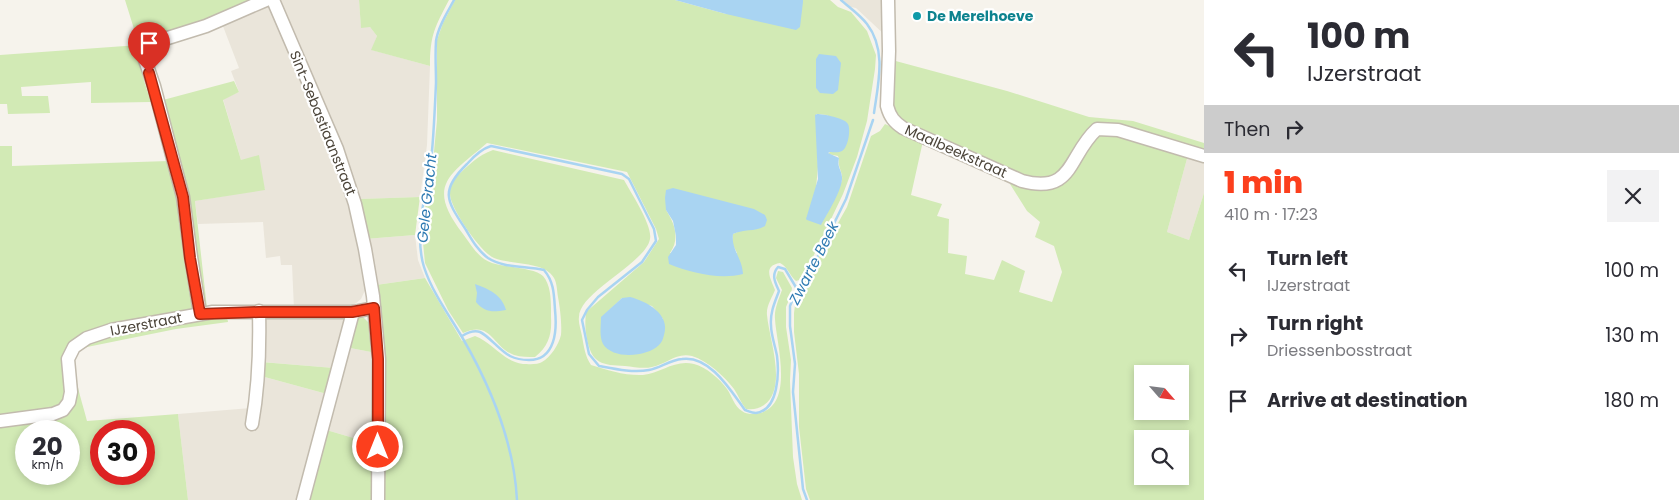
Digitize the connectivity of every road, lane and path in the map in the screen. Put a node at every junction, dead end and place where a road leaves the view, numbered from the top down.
1 (266, 0) edge
2 (273, 0) edge
3 (888, 0) edge
4 (1204, 156) edge
5 (374, 308) junction
6 (259, 312) junction
7 (352, 312) junction
8 (200, 314) junction
9 (0, 421) edge
10 (252, 424) dead end
11 (303, 500) edge
12 (378, 500) edge

1 - 8 street
2 - 5 street, Sint-Sebastiaanstraat
3 - 4 street, Maalbeekstraat
5 - 7 street
5 - 12 street, Sint-Sebastiaanstraat
6 - 7 street, IJzerstraat
6 - 8 street, IJzerstraat
6 - 10 street
7 - 11 street
8 - 9 street, IJzerstraat

